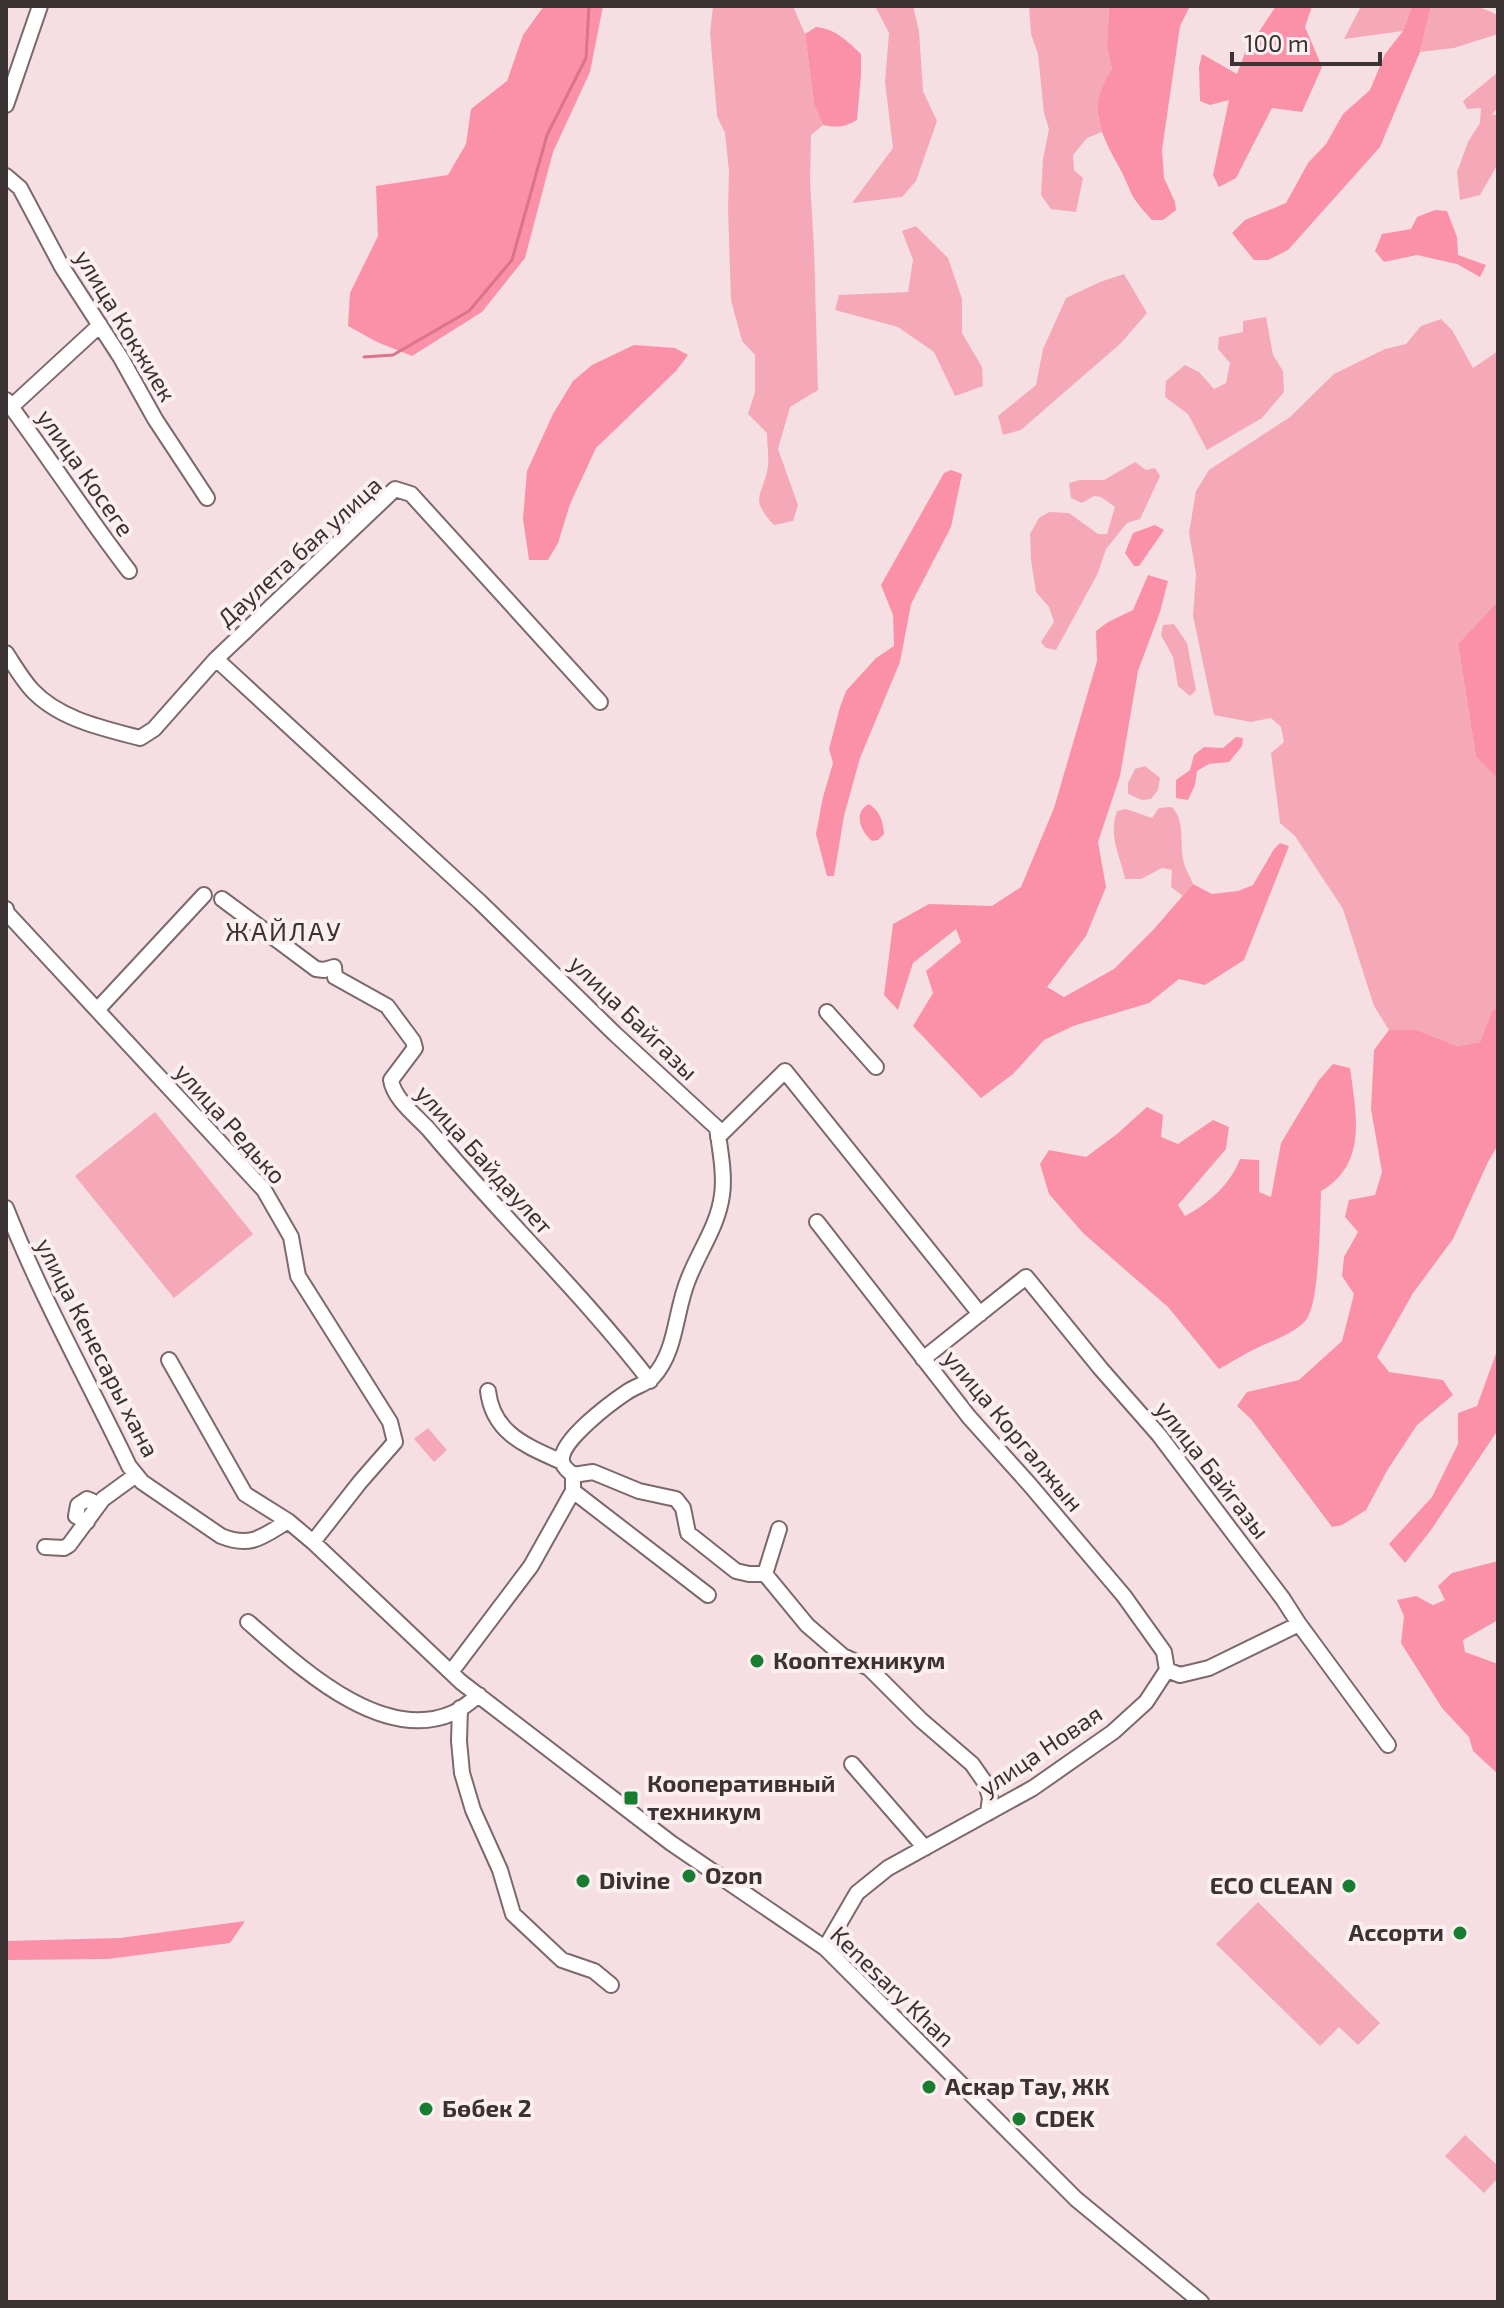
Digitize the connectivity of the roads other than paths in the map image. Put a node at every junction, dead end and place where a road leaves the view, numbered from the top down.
1 (40, 6) edge
2 (6, 105) edge
3 (6, 176) edge
4 (100, 325) junction
5 (9, 404) edge
6 (207, 498) dead end
7 (129, 571) dead end
8 (6, 653) edge
9 (216, 659) junction
10 (600, 702) dead end
11 (204, 895) dead end
12 (222, 899) dead end
13 (6, 909) edge
14 (97, 1010) junction
15 (827, 1012) dead end
16 (876, 1067) dead end
17 (718, 1137) junction
18 (6, 1208) edge
19 (817, 1222) dead end
20 (980, 1314) junction
21 (923, 1359) junction
22 (169, 1360) dead end
23 (650, 1381) junction
24 (488, 1391) dead end
25 (562, 1462) junction
26 (136, 1475) junction
27 (573, 1475) junction
28 (573, 1491) junction
29 (288, 1521) junction
30 (779, 1529) dead end
31 (313, 1542) junction
32 (45, 1547) dead end
33 (765, 1574) junction
34 (708, 1595) dead end
35 (248, 1622) dead end
36 (1299, 1624) junction
37 (1167, 1670) junction
38 (451, 1672) junction
39 (479, 1695) junction
40 (460, 1708) junction
41 (1388, 1745) dead end
42 (852, 1764) dead end
43 (988, 1813) junction
44 (925, 1848) junction
45 (825, 1948) junction
46 (611, 1985) dead end
47 (1201, 2302) edge

1 - 2 street
3 - 4 street, улица Кокжиек
4 - 5 street
4 - 6 street, улица Кокжиек
5 - 7 street, улица Косеге
8 - 9 street, Даулета бая улица
9 - 10 street, Даулета бая улица
9 - 17 street, улица Байгазы
11 - 14 street
12 - 23 street, улица Байдаулет
13 - 14 street, улица Редько
14 - 31 street, улица Редько
15 - 16 street
17 - 20 street
17 - 23 street
18 - 26 street, улица Кенесары хана
19 - 21 street, улица Коргалжын
20 - 21 street, улица Байгазы
20 - 36 street, улица Байгазы
21 - 37 street, улица Коргалжын
22 - 29 street, Kenesary Khan
23 - 25 street
24 - 25 street
25 - 27 street
26 - 29 street, улица Кенесары хана
26 - 32 street
27 - 28 street
27 - 33 street
28 - 34 street
28 - 38 street
29 - 31 street, Kenesary Khan
30 - 33 street
31 - 38 street, Kenesary Khan
33 - 43 street
35 - 40 street
36 - 37 street
36 - 41 street, улица Байгазы
37 - 43 street, улица Новая
38 - 39 street, Kenesary Khan
39 - 40 street
39 - 45 street, Kenesary Khan
40 - 46 street
42 - 44 street
43 - 44 street, улица Новая
44 - 45 street, улица Новая
45 - 47 street, Kenesary Khan

